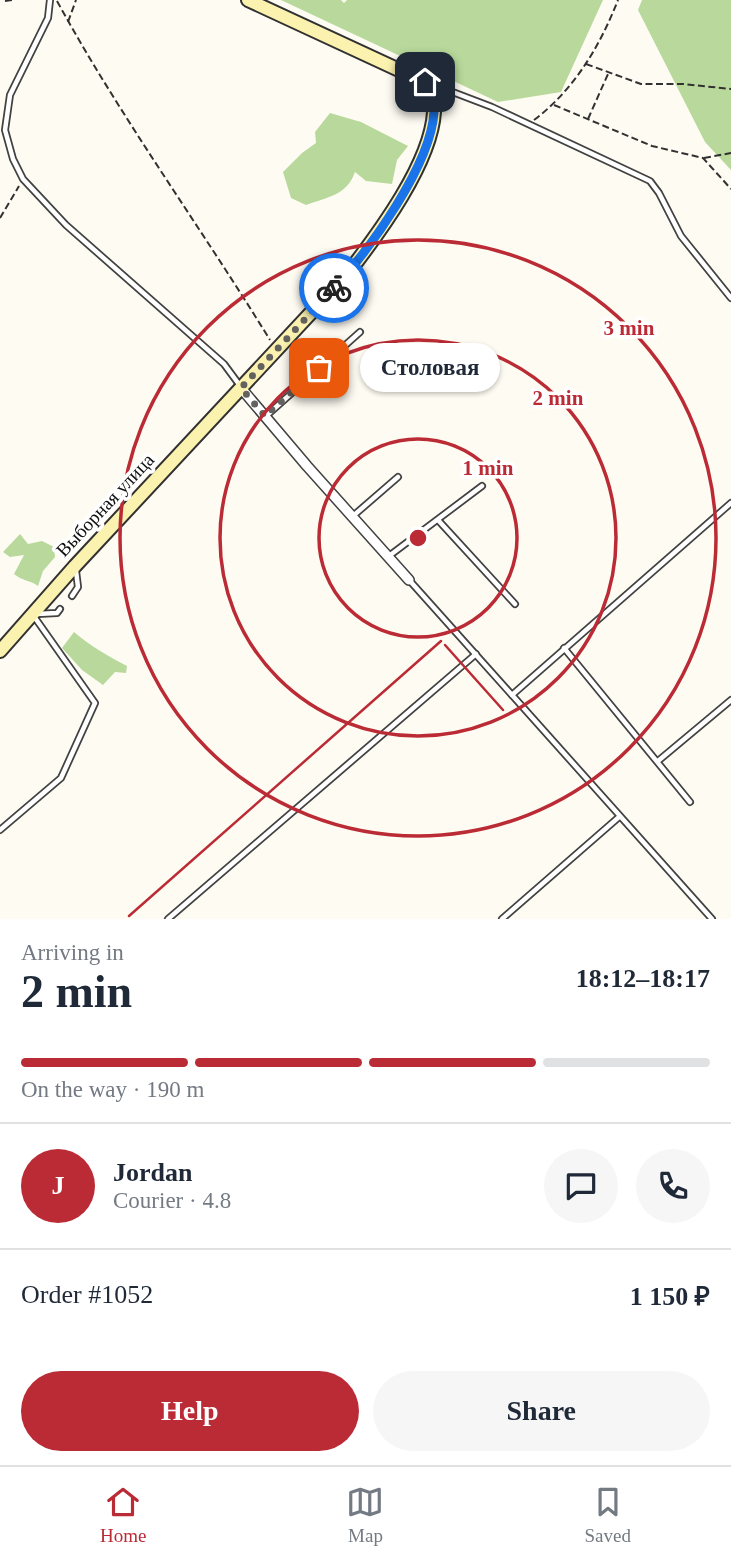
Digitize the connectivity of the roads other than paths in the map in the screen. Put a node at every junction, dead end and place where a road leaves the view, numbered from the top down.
1 (50, 0) edge
2 (248, 0) edge
3 (425, 82) junction
4 (731, 298) edge
5 (359, 332) dead end
6 (241, 388) junction
7 (265, 416) junction
8 (398, 477) dead end
9 (482, 486) dead end
10 (731, 503) edge
11 (352, 516) junction
12 (438, 520) junction
13 (388, 557) junction
14 (75, 566) junction
15 (409, 580) joint
16 (72, 596) dead end
17 (516, 604) dead end
18 (60, 609) dead end
19 (32, 614) junction
20 (564, 648) junction
21 (0, 651) edge
22 (475, 654) junction
23 (512, 695) junction
24 (731, 700) edge
25 (658, 761) junction
26 (690, 802) dead end
27 (619, 817) junction
28 (0, 830) edge
29 (168, 919) edge
30 (502, 919) edge
31 (712, 919) edge

1 - 6 lane
2 - 3 main road
3 - 4 lane
3 - 6 main road, Выборная улица
5 - 7 lane
6 - 7 street
6 - 14 main road, Выборная улица
7 - 11 street
8 - 11 lane
9 - 12 lane
10 - 20 lane
11 - 13 street
12 - 13 lane
12 - 17 lane
13 - 15 street
14 - 16 lane
14 - 19 main road, Выборная улица
15 - 22 lane
18 - 19 lane
19 - 21 main road, Выборная улица
19 - 28 lane
20 - 23 lane
20 - 25 lane
22 - 23 lane
22 - 29 lane
23 - 27 lane
24 - 25 lane
25 - 26 lane
27 - 30 lane
27 - 31 lane

